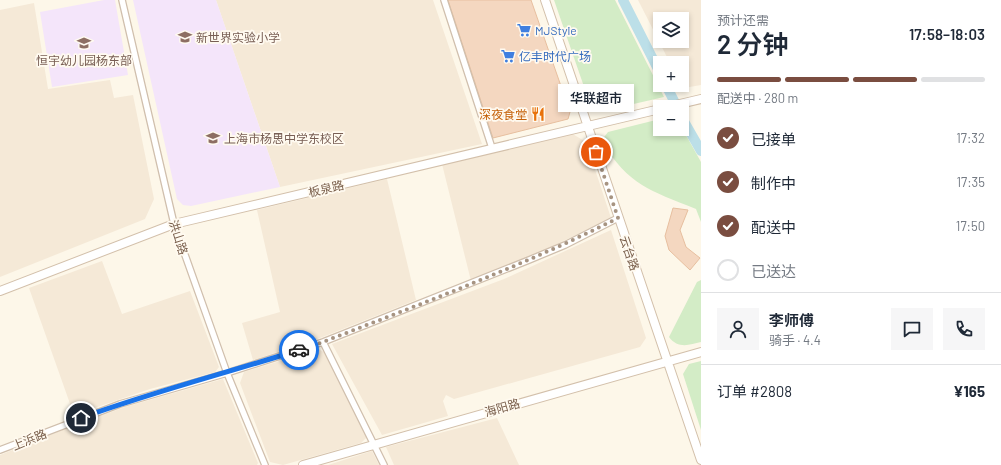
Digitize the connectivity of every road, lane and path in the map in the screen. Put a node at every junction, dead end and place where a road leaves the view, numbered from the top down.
1 (122, 0) edge
2 (444, 0) edge
3 (545, 0) edge
4 (701, 99) edge
5 (689, 102) edge
6 (653, 111) edge
7 (586, 126) junction
8 (492, 148) junction
9 (618, 218) junction
10 (174, 224) junction
11 (0, 291) edge
12 (323, 342) junction
13 (701, 352) edge
14 (667, 361) junction
15 (227, 373) junction
16 (374, 444) junction
17 (0, 450) edge
18 (701, 460) edge
19 (265, 465) edge
20 (303, 465) edge
21 (384, 465) edge

1 - 10 street, 洪山路
2 - 8 street
3 - 7 street, 云台路
4 - 5 street
6 - 7 street, 板泉路
7 - 8 street, 板泉路
7 - 9 street, 云台路
8 - 10 street, 板泉路
9 - 12 street, 上浜路
9 - 14 street, 云台路
10 - 11 street, 板泉路
10 - 15 street, 洪山路
12 - 15 street, 上浜路
12 - 16 street
13 - 14 street, 海阳路
14 - 16 street, 海阳路
14 - 18 street, 云台路
15 - 17 street, 上浜路
15 - 19 street, 洪山路
16 - 20 street, 海阳路
16 - 21 street

